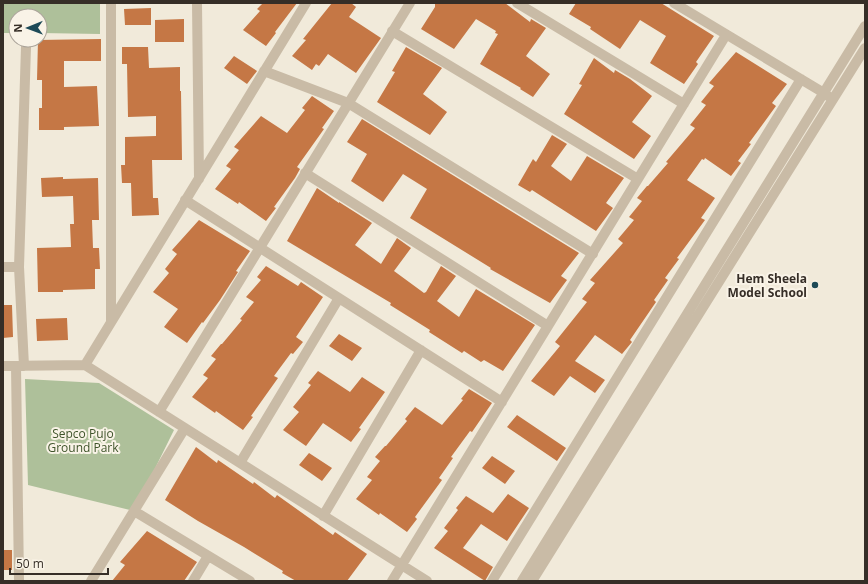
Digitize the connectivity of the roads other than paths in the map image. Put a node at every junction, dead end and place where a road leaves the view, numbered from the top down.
1 (111, 3) edge
2 (197, 3) edge
3 (306, 3) edge
4 (410, 3) edge
5 (517, 3) edge
6 (674, 3) edge
7 (865, 26) edge
8 (392, 31) junction
9 (726, 35) junction
10 (26, 48) edge
11 (865, 48) edge
12 (264, 71) junction
13 (801, 79) junction
14 (824, 92) junction
15 (832, 100) junction
16 (348, 103) junction
17 (684, 104) junction
18 (305, 173) junction
19 (198, 179) junction
20 (638, 179) junction
21 (185, 200) junction
22 (260, 248) junction
23 (593, 254) junction
24 (3, 267) edge
25 (19, 267) junction
26 (338, 298) junction
27 (111, 322) junction
28 (548, 326) junction
29 (421, 350) junction
30 (85, 365) junction
31 (3, 366) edge
32 (20, 366) junction
33 (502, 402) junction
34 (159, 412) junction
35 (185, 428) junction
36 (240, 463) junction
37 (134, 511) junction
38 (323, 516) junction
39 (208, 556) junction
40 (402, 565) junction
41 (19, 581) edge
42 (91, 581) edge
43 (193, 581) edge
44 (250, 581) edge
45 (392, 581) edge
46 (427, 581) edge
47 (492, 581) edge
48 (522, 581) edge
49 (532, 581) edge

1 - 27 street
2 - 19 street
3 - 12 street
4 - 8 street
5 - 17 street
6 - 9 street
7 - 14 street
8 - 16 street
8 - 20 street
9 - 13 street
9 - 17 street
10 - 25 street
11 - 15 street
12 - 16 street
12 - 19 street
13 - 14 street
13 - 47 street
14 - 15 street
14 - 48 street
15 - 49 street
16 - 18 street
16 - 23 street
17 - 20 street
18 - 22 street
18 - 28 street
19 - 21 street
20 - 23 street
21 - 22 street
21 - 27 street
22 - 26 street
22 - 34 street
23 - 28 street
24 - 25 street
25 - 32 street
26 - 29 street
26 - 36 street
27 - 30 street
28 - 33 street
29 - 33 street
29 - 38 street
30 - 32 street
30 - 34 street
31 - 32 street
32 - 41 street
33 - 40 street
34 - 35 street
35 - 36 street
35 - 37 street
36 - 38 street
37 - 39 street
37 - 42 street
38 - 40 street
39 - 43 street
39 - 44 street
40 - 45 street
40 - 46 street

